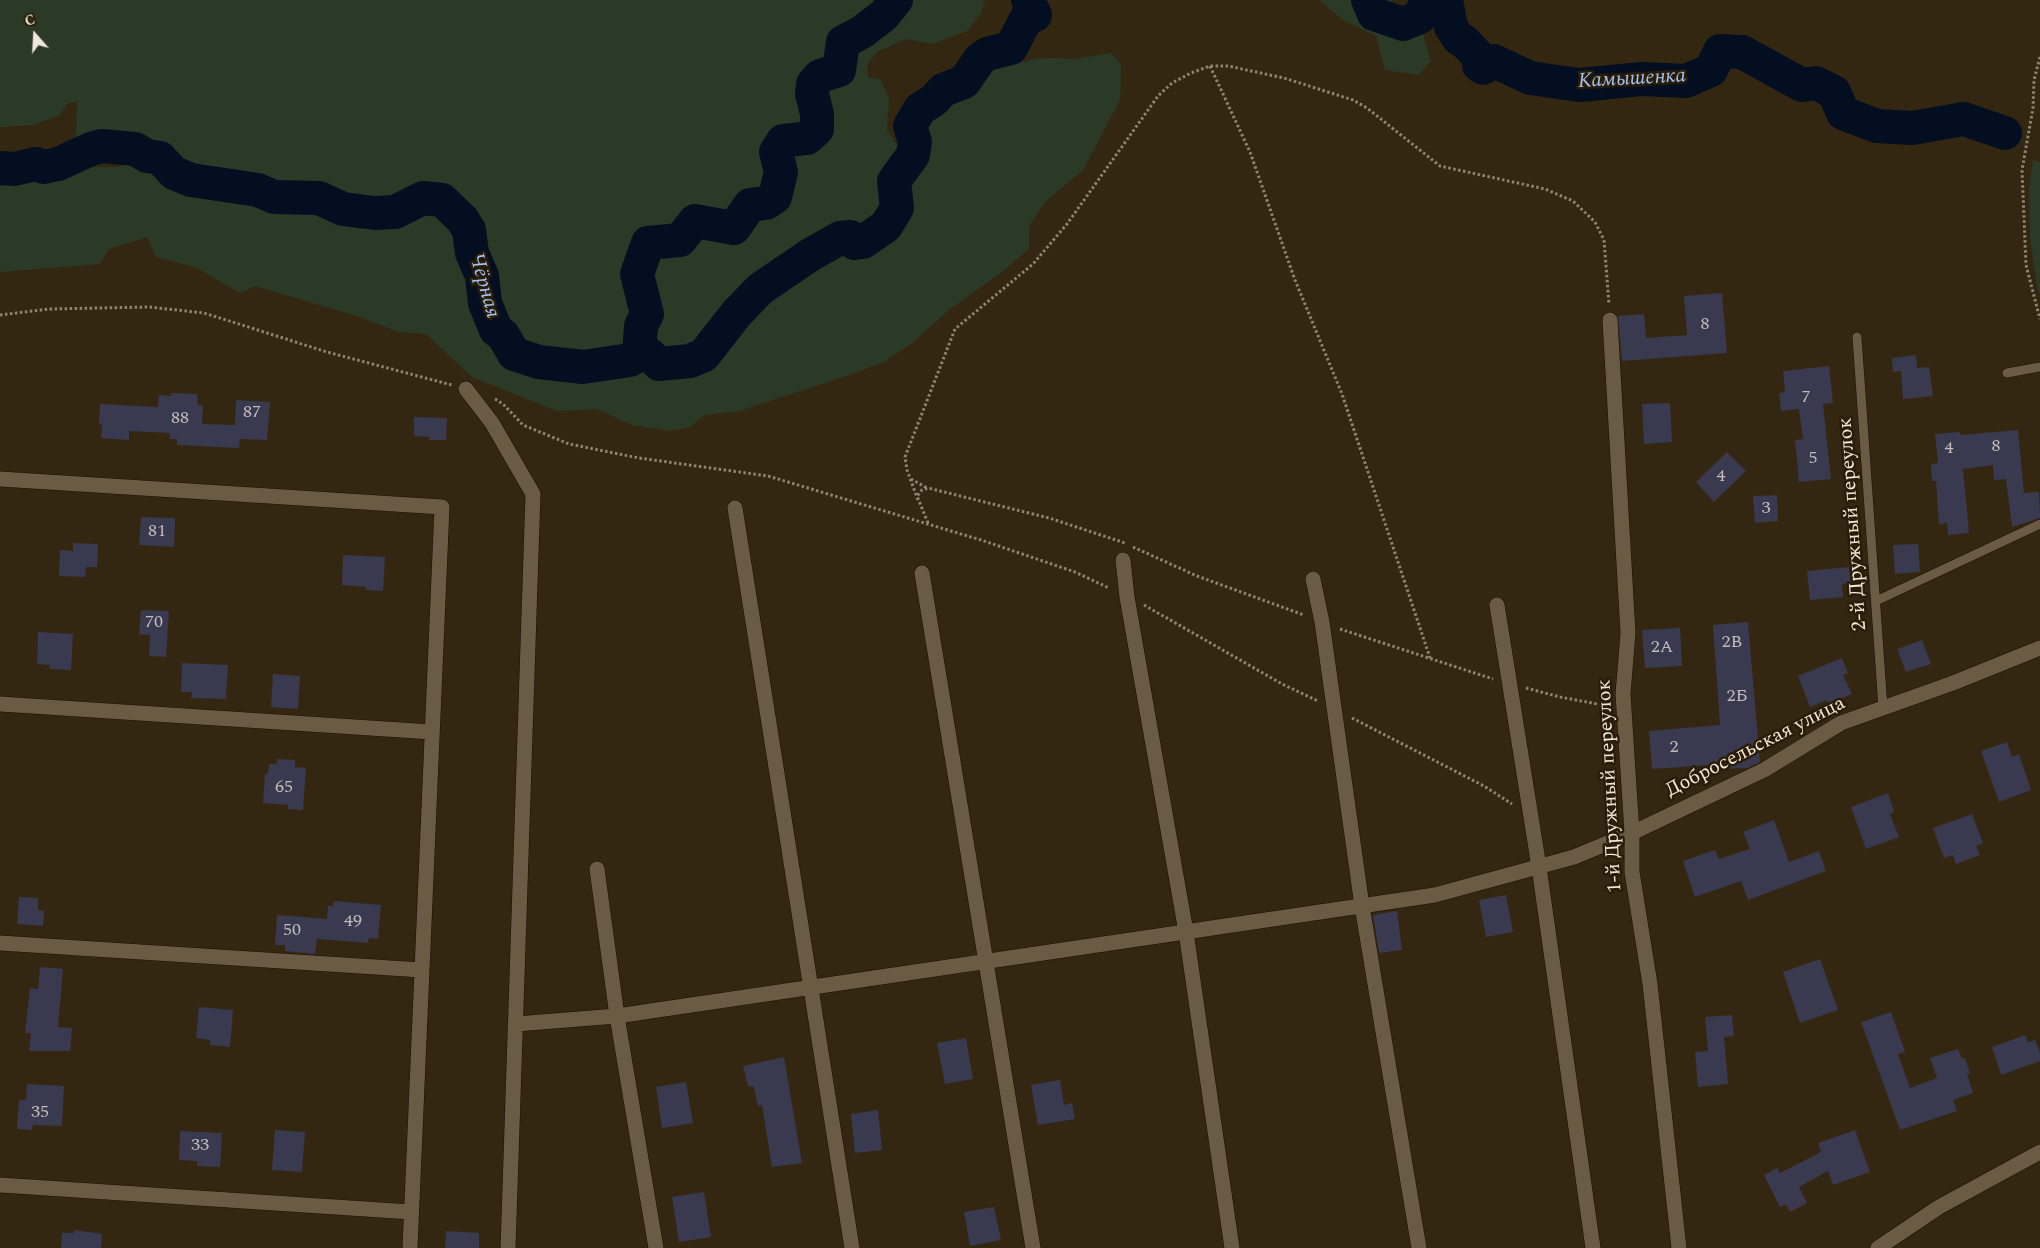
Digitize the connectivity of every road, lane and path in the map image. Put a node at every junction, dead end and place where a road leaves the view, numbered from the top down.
1 (2040, 57) edge
2 (1210, 66) junction
3 (0, 315) edge
4 (1610, 320) joint
5 (2040, 320) edge
6 (1857, 337) dead end
7 (2040, 367) edge
8 (2007, 373) dead end
9 (466, 389) junction
10 (0, 479) edge
11 (910, 479) junction
12 (928, 488) junction
13 (918, 500) junction
14 (735, 508) dead end
15 (928, 524) junction
16 (2040, 524) edge
17 (1123, 560) dead end
18 (922, 573) dead end
19 (1313, 578) dead end
20 (1127, 597) junction
21 (1878, 600) junction
22 (1497, 604) dead end
23 (1322, 622) junction
24 (2040, 648) edge
25 (1430, 659) junction
26 (1511, 684) junction
27 (0, 704) edge
28 (1884, 708) junction
29 (1334, 709) junction
30 (1624, 709) junction
31 (432, 732) junction
32 (1530, 815) junction
33 (1632, 833) junction
34 (1539, 867) junction
35 (597, 870) dead end
36 (1362, 906) junction
37 (1186, 932) junction
38 (0, 943) edge
39 (984, 962) junction
40 (422, 970) junction
41 (812, 987) junction
42 (616, 1016) junction
43 (516, 1024) junction
44 (2040, 1152) edge
45 (0, 1186) edge
46 (411, 1212) junction
47 (410, 1248) edge
48 (508, 1248) edge
49 (656, 1248) edge
50 (852, 1248) edge
51 (1033, 1248) edge
52 (1232, 1248) edge
53 (1418, 1248) edge
54 (1593, 1248) edge
55 (1679, 1248) edge
56 (1878, 1248) edge

1 - 5 path
2 - 4 path
2 - 11 path
2 - 25 path
3 - 9 path
4 - 30 street, 1-й Дружный переулок
6 - 21 lane, 2-й Дружный переулок
7 - 8 lane
9 - 15 path
9 - 43 street
10 - 31 street
11 - 12 path
11 - 13 path
12 - 13 path
12 - 23 path
13 - 15 path
14 - 41 street
15 - 20 path
16 - 21 lane
17 - 20 street
18 - 39 street
19 - 23 street
20 - 29 path
20 - 37 street
21 - 28 lane, 2-й Дружный переулок
22 - 26 street
23 - 25 path
23 - 29 street
24 - 28 street, Добросельская улица
25 - 26 path
26 - 30 path
26 - 32 street
27 - 31 street
28 - 33 street, Добросельская улица
29 - 32 path
29 - 36 street
30 - 33 street, 1-й Дружный переулок
31 - 40 street
32 - 34 street
33 - 34 street, Добросельская улица
33 - 55 street, 1-й Дружный переулок
34 - 36 street, Добросельская улица
34 - 54 street
35 - 42 street
36 - 37 street, Добросельская улица
36 - 53 street
37 - 39 street, Добросельская улица
37 - 52 street
38 - 40 street
39 - 41 street, Добросельская улица
39 - 51 street
40 - 46 street
41 - 42 street, Добросельская улица
41 - 50 street
42 - 43 street, Добросельская улица
42 - 49 street
43 - 48 street
44 - 56 street
45 - 46 street
46 - 47 street

